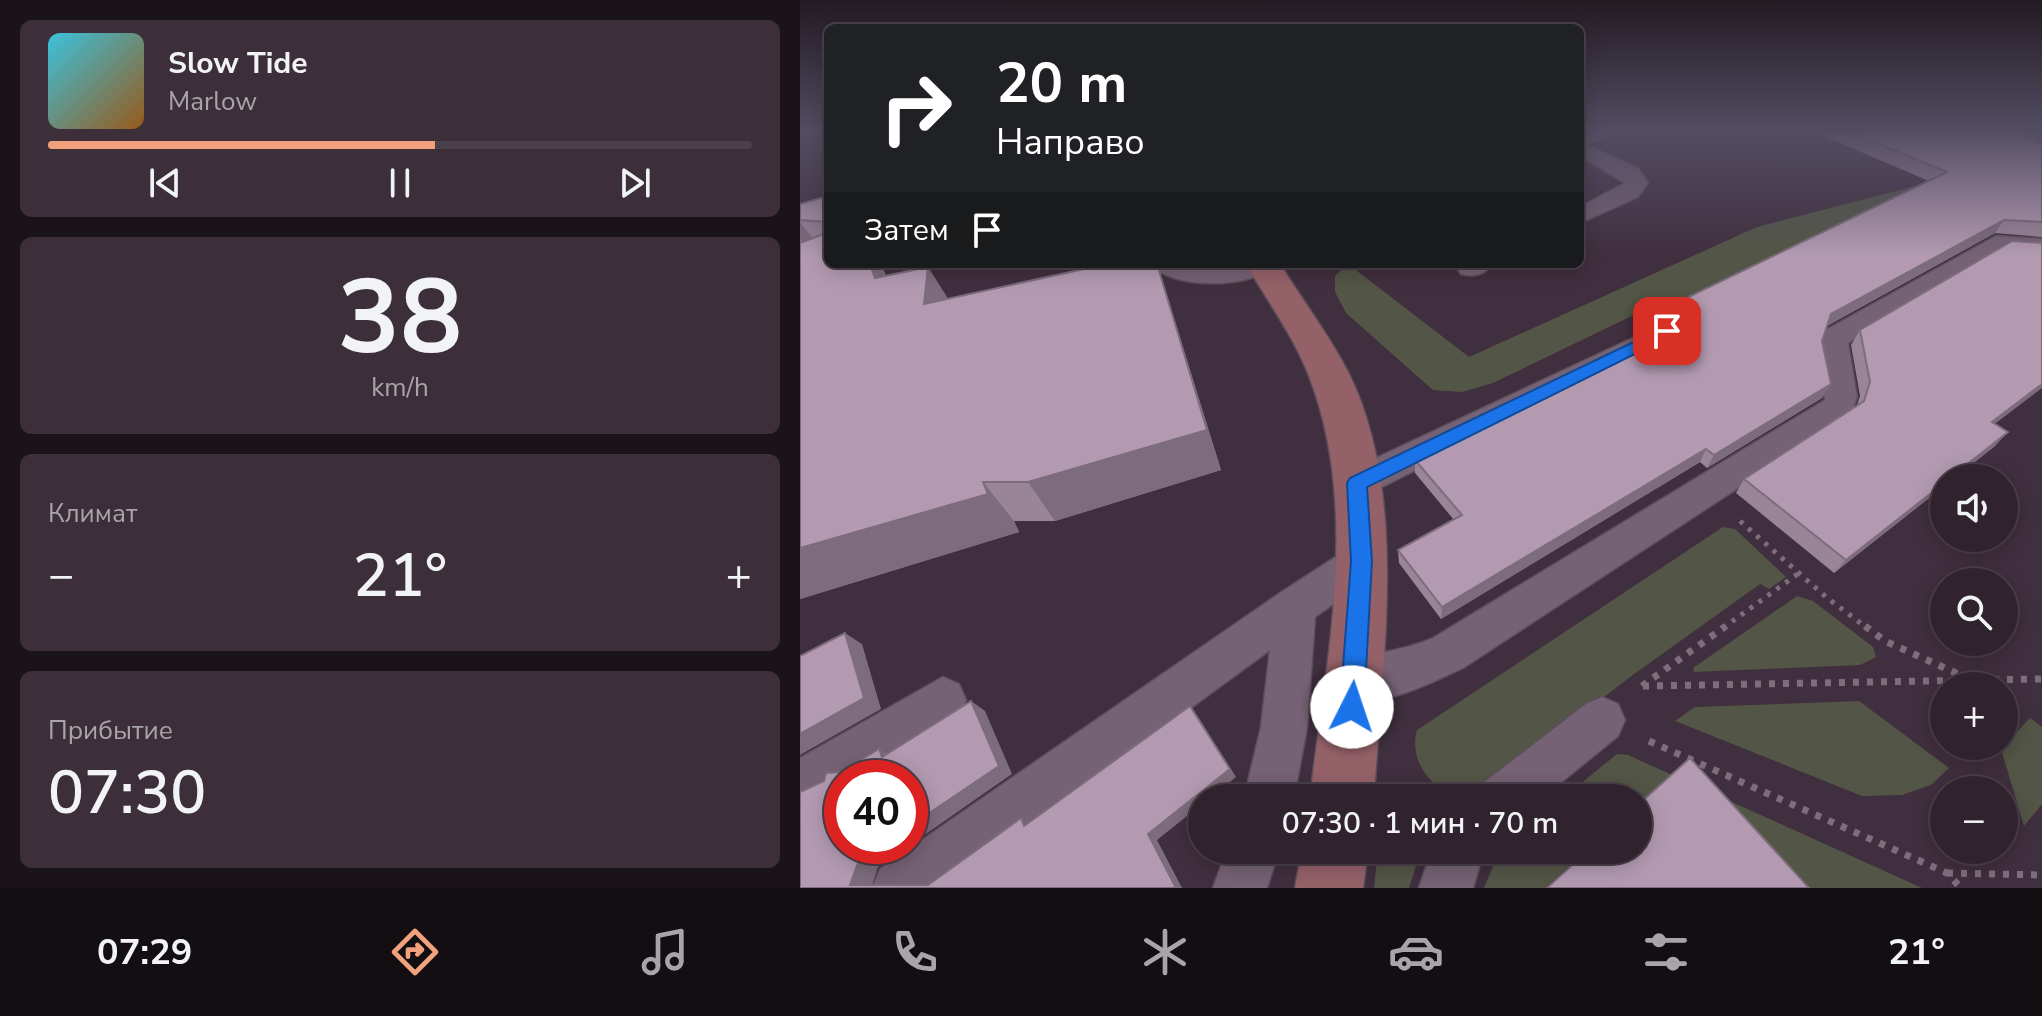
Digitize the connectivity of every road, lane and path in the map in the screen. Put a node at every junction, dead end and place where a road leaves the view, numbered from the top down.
1 (1630, 173) edge
2 (1584, 214) edge
3 (2042, 247) edge
4 (1178, 268) edge
5 (1248, 268) edge
6 (1264, 268) edge
7 (1667, 331) edge
8 (1357, 483) junction
9 (1779, 555) dead end
10 (1362, 561) junction
11 (1799, 573) junction
12 (1295, 606) junction
13 (1954, 672) edge
14 (2018, 679) edge
15 (2042, 679) edge
16 (1354, 680) junction
17 (1930, 681) edge
18 (1642, 686) junction
19 (943, 700) dead end
20 (1602, 720) junction
21 (1273, 784) edge
22 (1343, 784) edge
23 (1521, 784) edge
24 (800, 785) edge
25 (1248, 864) edge
26 (1333, 864) edge
27 (1454, 864) edge
28 (1947, 873) junction
29 (2042, 875) edge
30 (899, 888) edge
31 (1240, 888) edge
32 (1329, 888) edge
33 (1446, 888) edge
34 (1961, 888) edge

1 - 2 lane
3 - 16 lane
4 - 5 lane
6 - 8 street
7 - 8 lane
8 - 10 street
9 - 11 path
10 - 12 lane
10 - 16 street
11 - 13 path
11 - 18 path
12 - 21 lane
12 - 30 lane
14 - 15 path
16 - 22 street
17 - 18 path
18 - 20 path
19 - 24 lane
20 - 23 lane
20 - 28 path
25 - 31 lane
26 - 32 street
27 - 33 lane
28 - 29 path
28 - 34 path

